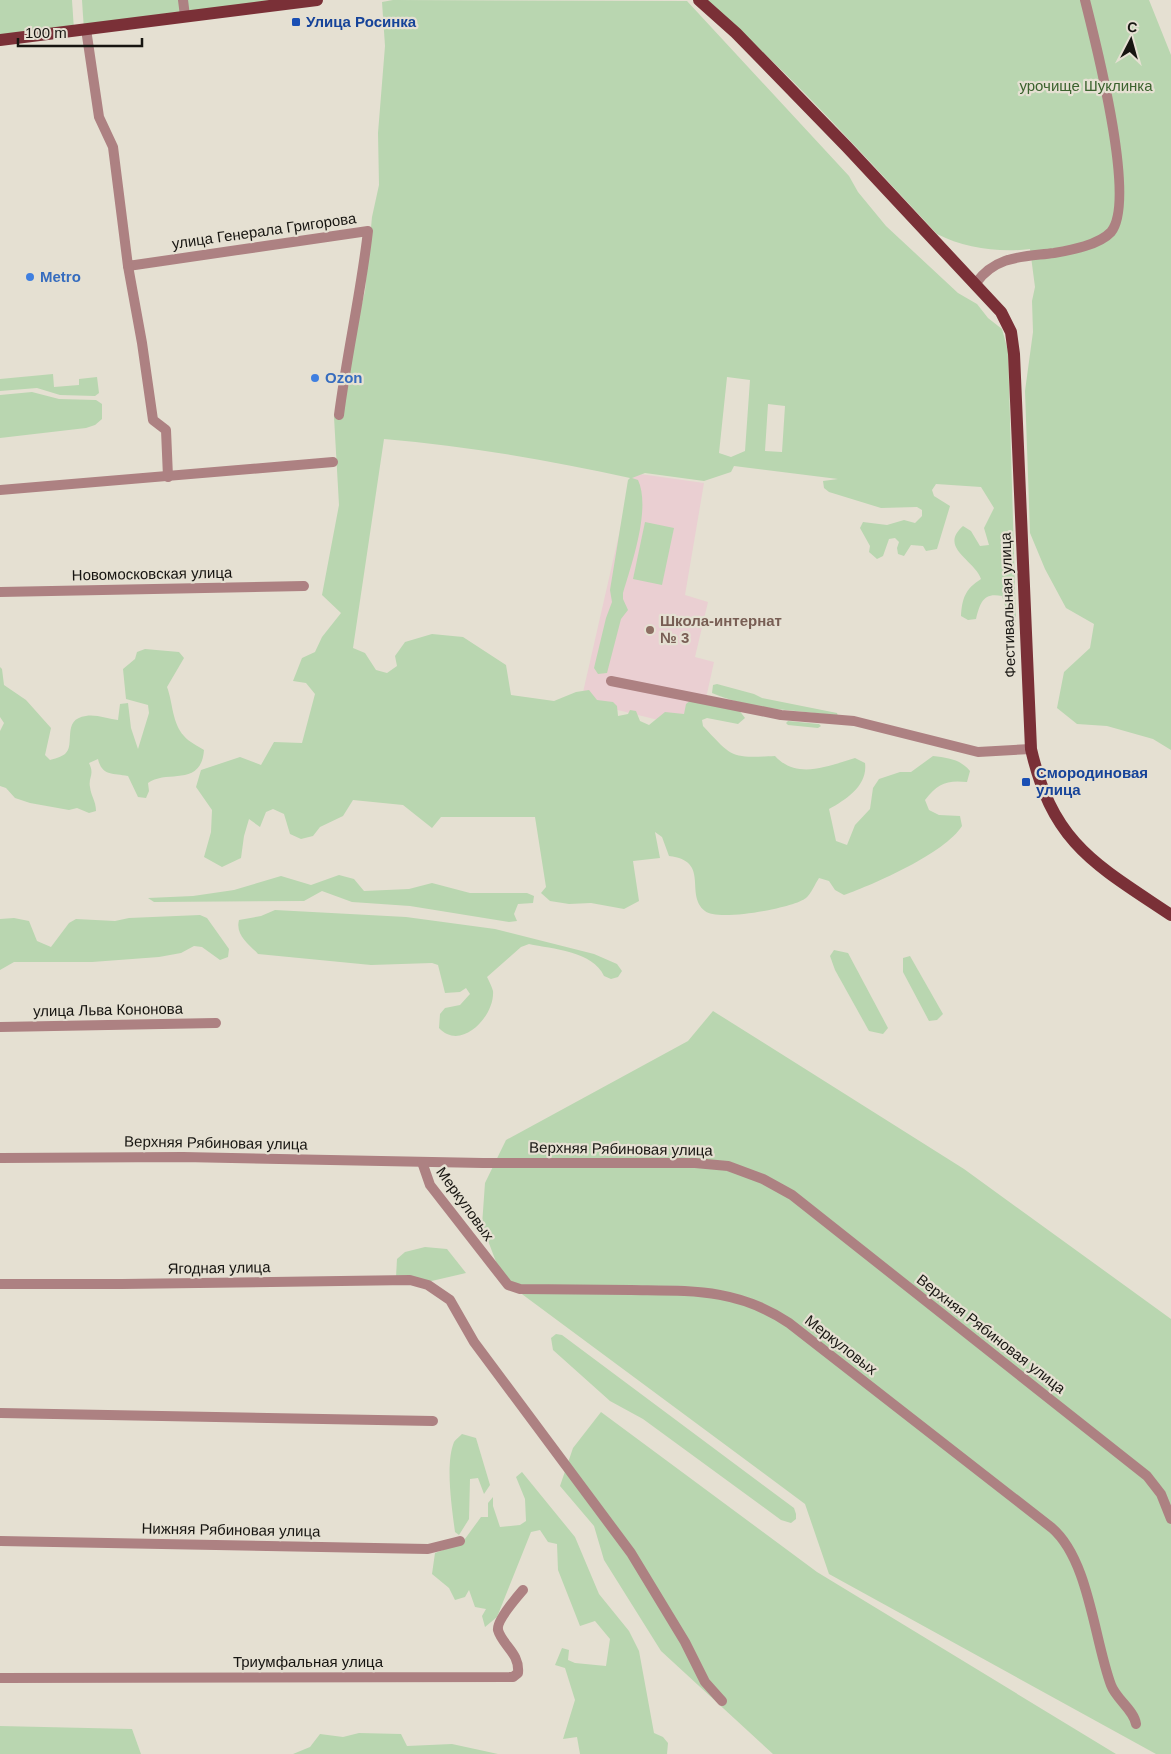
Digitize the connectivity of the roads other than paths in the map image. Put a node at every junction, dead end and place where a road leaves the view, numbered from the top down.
1 (184, 0) edge
2 (317, 0) edge
3 (699, 0) edge
4 (1085, 0) edge
5 (185, 16) junction
6 (86, 29) junction
7 (0, 40) edge
8 (128, 266) junction
9 (976, 283) junction
10 (339, 415) dead end
11 (333, 462) dead end
12 (168, 477) junction
13 (0, 490) edge
14 (304, 586) dead end
15 (0, 592) edge
16 (611, 681) dead end
17 (1031, 749) junction
18 (1171, 915) edge
19 (216, 1023) dead end
20 (0, 1027) edge
21 (0, 1158) edge
22 (422, 1162) junction
23 (0, 1284) edge
24 (0, 1413) edge
25 (433, 1421) dead end
26 (1171, 1519) edge
27 (460, 1540) dead end
28 (0, 1541) edge
29 (523, 1590) dead end
30 (0, 1678) edge
31 (722, 1701) dead end
32 (1136, 1724) dead end

1 - 5 street
2 - 5 main road
3 - 9 main road, Фестивальная улица
4 - 9 street
5 - 6 main road
6 - 7 main road
6 - 8 street
8 - 10 street, улица Генерала Григорова
8 - 12 street
9 - 17 main road, Фестивальная улица
11 - 12 street
12 - 13 street
14 - 15 street, Новомосковская улица
16 - 17 street
17 - 18 main road, Фестивальная улица
19 - 20 street, улица Льва Кононова
21 - 22 street, Верхняя Рябиновая улица
22 - 26 street, Верхняя Рябиновая улица
22 - 32 street, Меркуловых
23 - 31 street, Ягодная улица
24 - 25 street
27 - 28 street, Нижняя Рябиновая улица
29 - 30 street, Триумфальная улица

